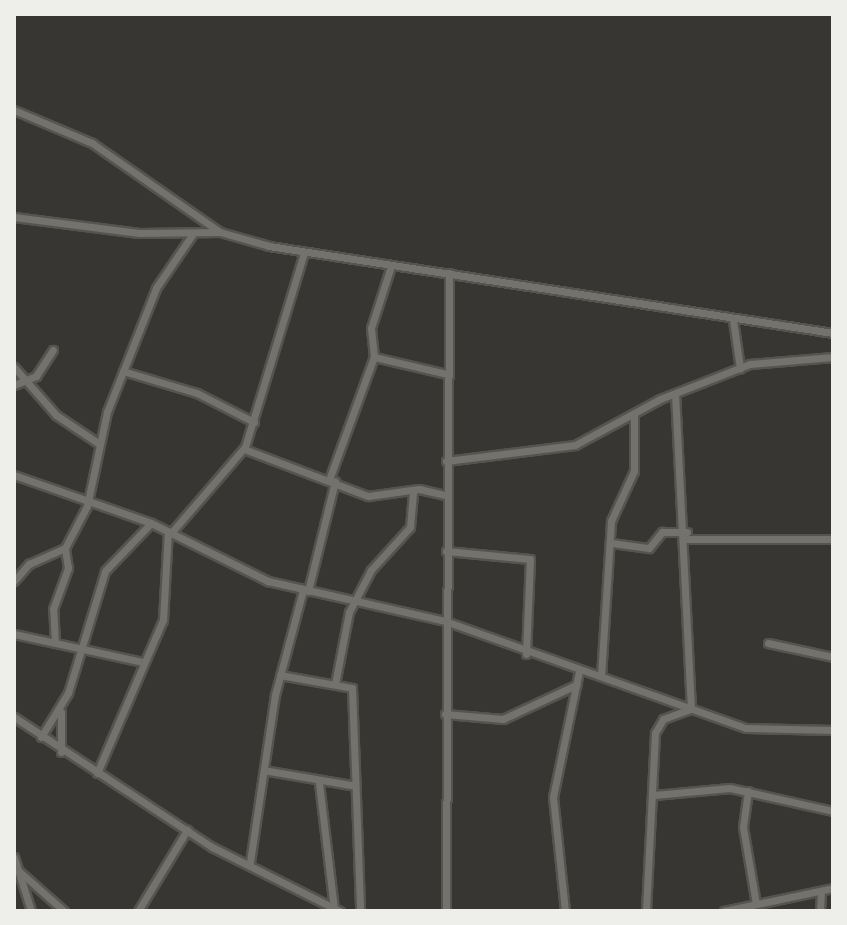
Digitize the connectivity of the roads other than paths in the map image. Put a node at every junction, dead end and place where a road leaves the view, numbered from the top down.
1 (14, 110) edge
2 (14, 217) edge
3 (220, 232) junction
4 (192, 235) junction
5 (304, 253) junction
6 (391, 266) junction
7 (449, 273) junction
8 (733, 320) junction
9 (833, 333) edge
10 (53, 350) dead end
11 (374, 357) junction
12 (833, 357) edge
13 (14, 367) edge
14 (740, 368) junction
15 (123, 371) junction
16 (447, 374) junction
17 (26, 381) junction
18 (14, 385) edge
19 (675, 397) junction
20 (634, 415) junction
21 (254, 422) junction
22 (98, 443) junction
23 (244, 449) junction
24 (446, 461) junction
25 (14, 475) edge
26 (332, 479) junction
27 (413, 490) junction
28 (444, 495) junction
29 (87, 506) junction
30 (151, 523) junction
31 (169, 532) junction
32 (687, 535) junction
33 (833, 539) edge
34 (612, 543) junction
35 (65, 548) junction
36 (446, 551) junction
37 (14, 581) edge
38 (306, 590) junction
39 (354, 598) junction
40 (445, 621) junction
41 (14, 634) edge
42 (55, 643) junction
43 (768, 643) dead end
44 (80, 646) junction
45 (526, 654) junction
46 (833, 657) edge
47 (142, 662) junction
48 (579, 672) junction
49 (280, 675) junction
50 (601, 676) junction
51 (335, 684) junction
52 (576, 685) junction
53 (691, 709) junction
54 (61, 710) junction
55 (445, 714) junction
56 (14, 717) edge
57 (833, 730) edge
58 (41, 737) junction
59 (61, 752) junction
60 (269, 771) junction
61 (97, 773) junction
62 (319, 783) junction
63 (351, 785) junction
64 (748, 791) junction
65 (654, 795) junction
66 (833, 811) edge
67 (187, 830) junction
68 (14, 857) edge
69 (250, 862) junction
70 (20, 872) junction
71 (833, 888) edge
72 (821, 891) junction
73 (756, 904) junction
74 (336, 910) edge
75 (31, 911) edge
76 (64, 911) edge
77 (138, 911) edge
78 (360, 911) edge
79 (446, 911) edge
80 (565, 911) edge
81 (646, 911) edge
82 (724, 911) edge
83 (820, 911) edge

1 - 3 street
2 - 4 street
3 - 4 street
3 - 5 street
4 - 15 street
5 - 6 street
5 - 21 street
6 - 7 street
6 - 11 street
7 - 8 street
7 - 16 street
8 - 9 street
8 - 14 street
10 - 17 street
11 - 16 street
11 - 26 street
12 - 14 street
13 - 17 street
14 - 19 street
15 - 21 street
15 - 22 street
16 - 24 street
17 - 18 street
17 - 22 street
19 - 20 street
19 - 32 street
20 - 24 street
20 - 34 street
21 - 23 street
22 - 29 street
23 - 26 street
23 - 31 street
24 - 28 street
25 - 29 street
26 - 27 street
26 - 38 street
27 - 28 street
27 - 39 street
28 - 36 street
29 - 30 street
29 - 35 street
30 - 31 street
30 - 44 street
31 - 38 street
31 - 47 street
32 - 33 street
32 - 34 street
32 - 53 street
34 - 50 street
35 - 37 street
35 - 42 street
36 - 40 street
36 - 45 street
38 - 39 street
38 - 49 street
39 - 40 street
39 - 51 street
40 - 45 street
40 - 55 street
41 - 42 street
42 - 44 street
43 - 46 street
44 - 47 street
44 - 54 street
45 - 48 street
47 - 61 street
48 - 50 street
48 - 52 street
49 - 51 street
49 - 60 street
50 - 53 street
51 - 63 street
52 - 55 street
52 - 80 street
53 - 57 street
53 - 65 street
54 - 58 street
54 - 59 street
55 - 79 street
56 - 58 street
58 - 59 street
59 - 61 street
60 - 62 street
60 - 69 street
61 - 67 street
62 - 63 street
62 - 74 street
63 - 78 street
64 - 65 street
64 - 66 street
64 - 73 street
65 - 81 street
67 - 69 street
67 - 77 street
68 - 70 street
69 - 74 street
70 - 75 street
70 - 76 street
71 - 72 street
72 - 73 street
72 - 83 street
73 - 82 street

